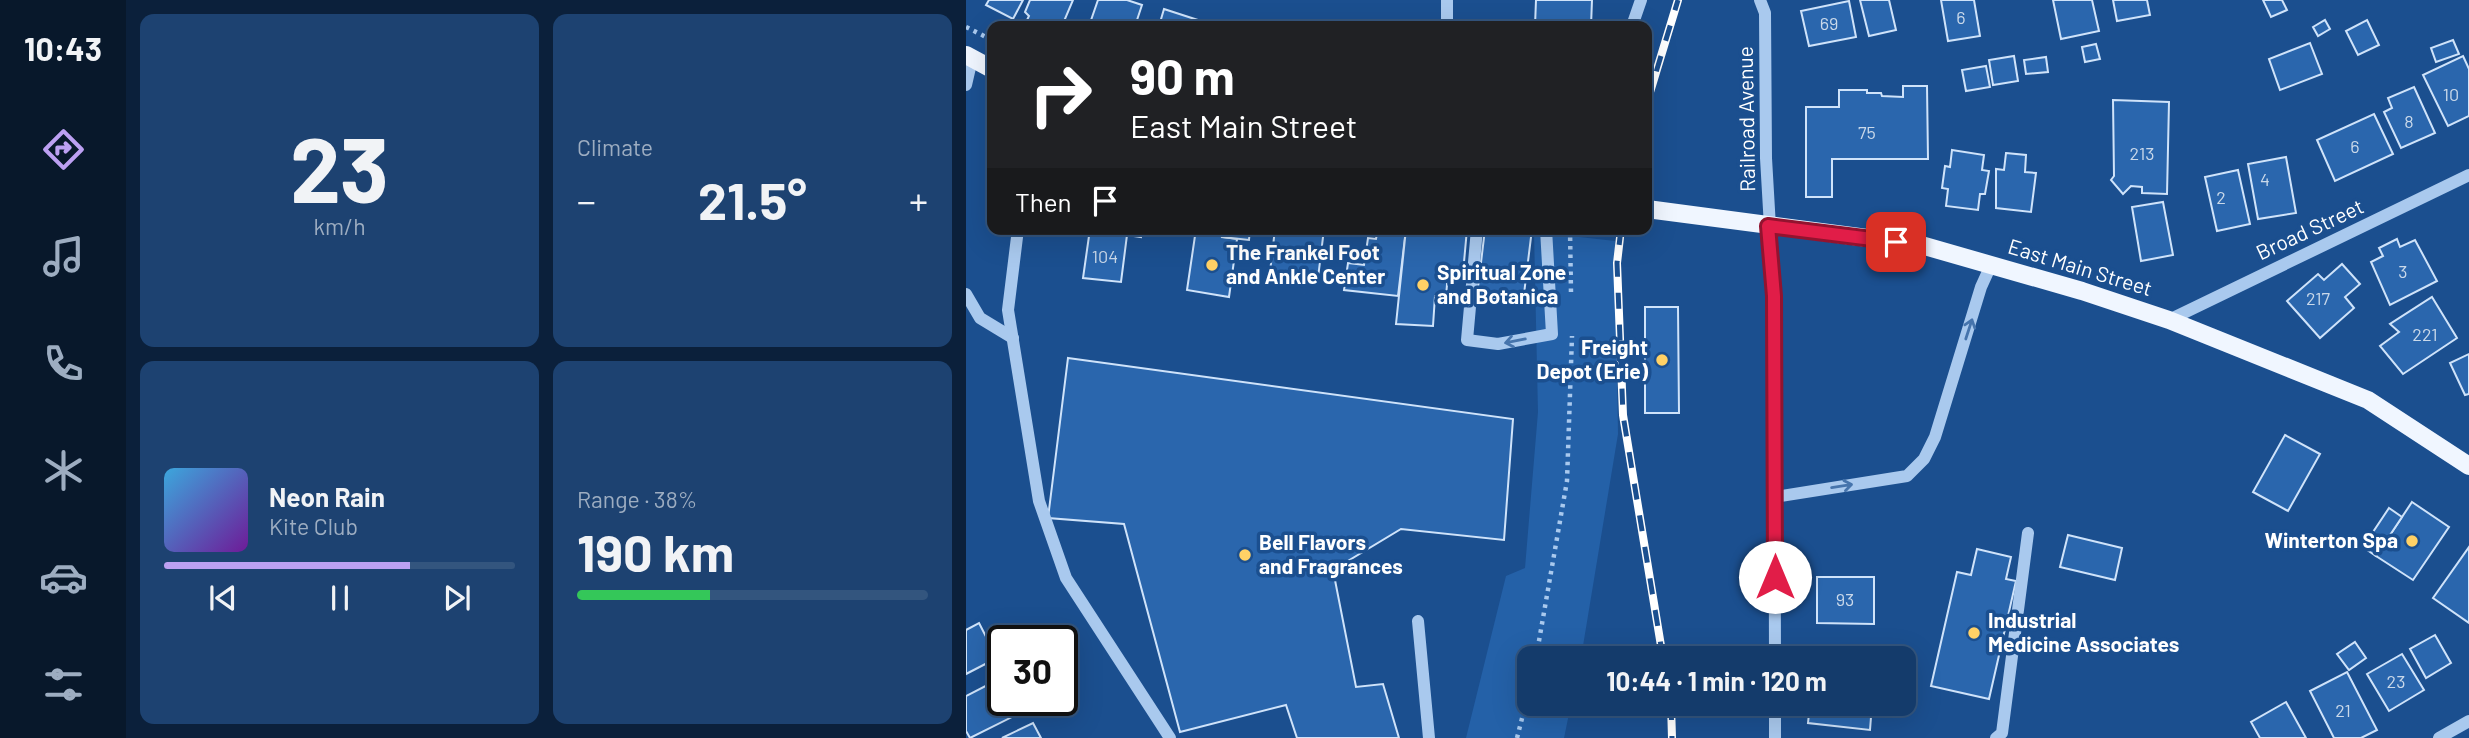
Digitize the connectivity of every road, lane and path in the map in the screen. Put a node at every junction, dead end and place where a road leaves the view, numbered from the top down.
1 (1447, 0) edge
2 (1640, 0) edge
3 (1760, 0) edge
4 (1447, 21) edge
5 (1634, 21) edge
6 (966, 27) edge
7 (987, 38) edge
8 (969, 57) edge
9 (987, 66) edge
10 (966, 85) edge
11 (2469, 176) edge
12 (1652, 210) edge
13 (1768, 226) junction
14 (1017, 235) edge
15 (1476, 235) edge
16 (1546, 235) edge
17 (1570, 235) edge
18 (1992, 265) junction
19 (966, 294) edge
20 (1571, 297) dead end
21 (2169, 320) junction
22 (1572, 324) dead end
23 (1013, 338) junction
24 (2469, 466) edge
25 (1775, 496) junction
26 (2028, 533) dead end
27 (1418, 621) dead end
28 (1538, 646) edge
29 (1775, 646) edge
30 (1523, 716) edge
31 (1775, 716) edge
32 (2469, 721) edge
33 (1170, 738) edge
34 (1429, 738) edge
35 (1517, 738) edge
36 (1775, 738) edge
37 (1996, 738) edge
38 (2439, 738) edge

1 - 4 street
2 - 5 street
3 - 13 street, Railroad Avenue
6 - 7 path
8 - 9 main road
8 - 10 street
11 - 21 street, Broad Street
12 - 13 main road, East Main Street
13 - 18 main road, East Main Street
13 - 25 street, Railroad Avenue
14 - 23 street
16 -> 15 street
17 - 20 path
18 - 21 main road, East Main Street
25 -> 18 street
19 - 23 street
21 - 24 main road, East Main Street
22 - 28 path
23 - 33 street
25 - 29 street, Railroad Avenue
26 - 37 street
27 - 34 street
30 - 35 path
31 - 36 street
32 - 38 street

